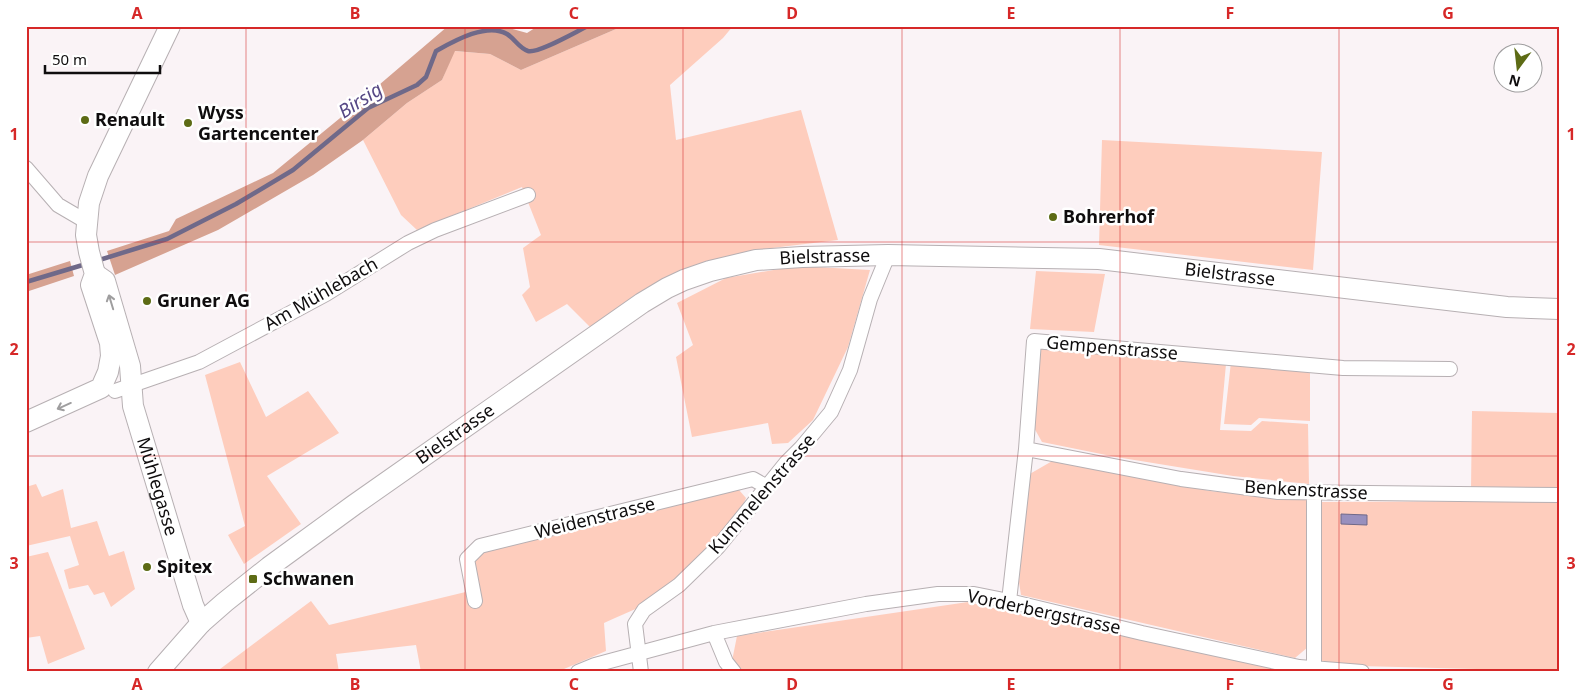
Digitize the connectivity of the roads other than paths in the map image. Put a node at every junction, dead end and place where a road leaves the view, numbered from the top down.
1 (170, 26) edge
2 (26, 168) edge
3 (528, 196) dead end
4 (87, 222) junction
5 (888, 255) junction
6 (95, 274) junction
7 (1559, 310) edge
8 (1450, 369) dead end
9 (114, 384) junction
10 (26, 422) edge
11 (1026, 449) junction
12 (767, 487) junction
13 (1314, 492) junction
14 (1559, 495) edge
15 (475, 601) dead end
16 (1009, 601) junction
17 (201, 623) junction
18 (714, 633) junction
19 (638, 653) junction
20 (1314, 668) junction
21 (1298, 669) edge
22 (158, 672) edge
23 (578, 672) edge
24 (641, 672) edge
25 (734, 672) edge
26 (1362, 672) edge

1 - 4 main road
2 - 4 street
3 - 9 street, Am Mühlebach
4 - 6 main road
5 - 7 main road, Bielstrasse
5 - 12 street, Kummelenstrasse
5 - 17 main road, Bielstrasse
6 - 9 main road
9 -> 6 main road
8 - 11 street, Gempenstrasse
9 -> 10 main road
9 - 17 main road, Mühlegasse
11 - 13 street, Benkenstrasse
11 - 16 street, Gempenstrasse
12 - 15 street, Weidenstrasse
12 - 19 street, Kummelenstrasse
13 - 14 street, Benkenstrasse
13 - 20 street
16 - 18 street, Vorderbergstrasse
16 - 21 street, Vorderbergstrasse
17 - 22 main road, Bielstrasse
18 - 19 street, Vorderbergstrasse
18 - 25 street
19 - 23 street
19 - 24 street, Kummelenstrasse
20 - 21 street, Vorderbergstrasse
20 - 26 street, Vorderbergstrasse

